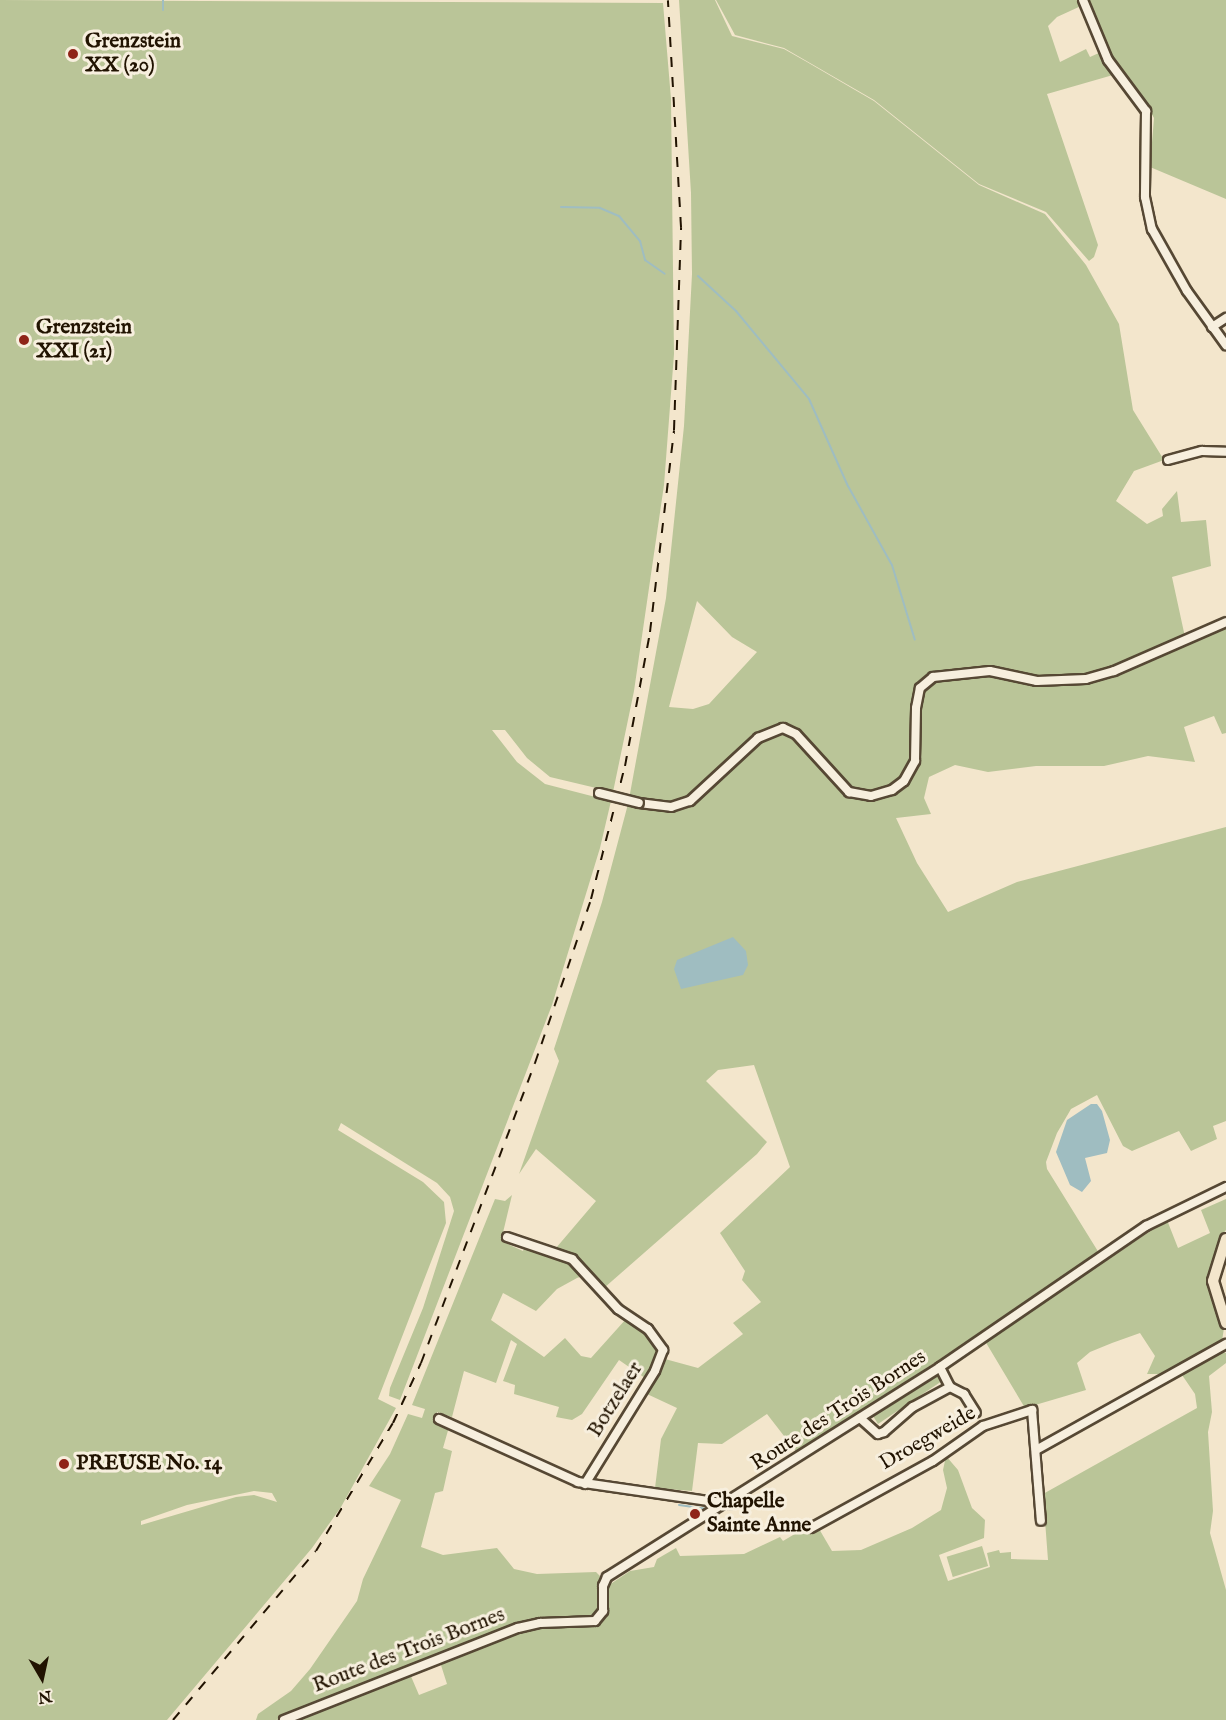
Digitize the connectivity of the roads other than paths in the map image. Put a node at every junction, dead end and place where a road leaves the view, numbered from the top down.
1 (1083, 0) edge
2 (1226, 318) edge
3 (1212, 327) junction
4 (1226, 345) edge
5 (1226, 452) edge
6 (1168, 460) dead end
7 (1226, 622) edge
8 (599, 793) dead end
9 (1226, 1187) edge
10 (507, 1237) dead end
11 (1226, 1239) edge
12 (1226, 1323) edge
13 (1226, 1344) edge
14 (940, 1367) junction
15 (950, 1387) junction
16 (975, 1413) dead end
17 (861, 1418) junction
18 (439, 1419) dead end
19 (1036, 1450) junction
20 (585, 1484) junction
21 (728, 1504) junction
22 (1041, 1521) dead end
23 (812, 1528) dead end
24 (284, 1720) edge

1 - 3 street
2 - 3 street
3 - 4 street
5 - 6 street
7 - 8 street, bridge
9 - 14 street, Route des Trois Bornes
10 - 20 street, Botzelaer
11 - 12 main road
13 - 19 street
14 - 15 street
14 - 17 street, Route des Trois Bornes
15 - 16 street
15 - 17 street
17 - 21 street, Route des Trois Bornes
18 - 20 street
19 - 22 street, Droegweide
19 - 23 street, Droegweide
20 - 21 street
21 - 24 street, Route des Trois Bornes

